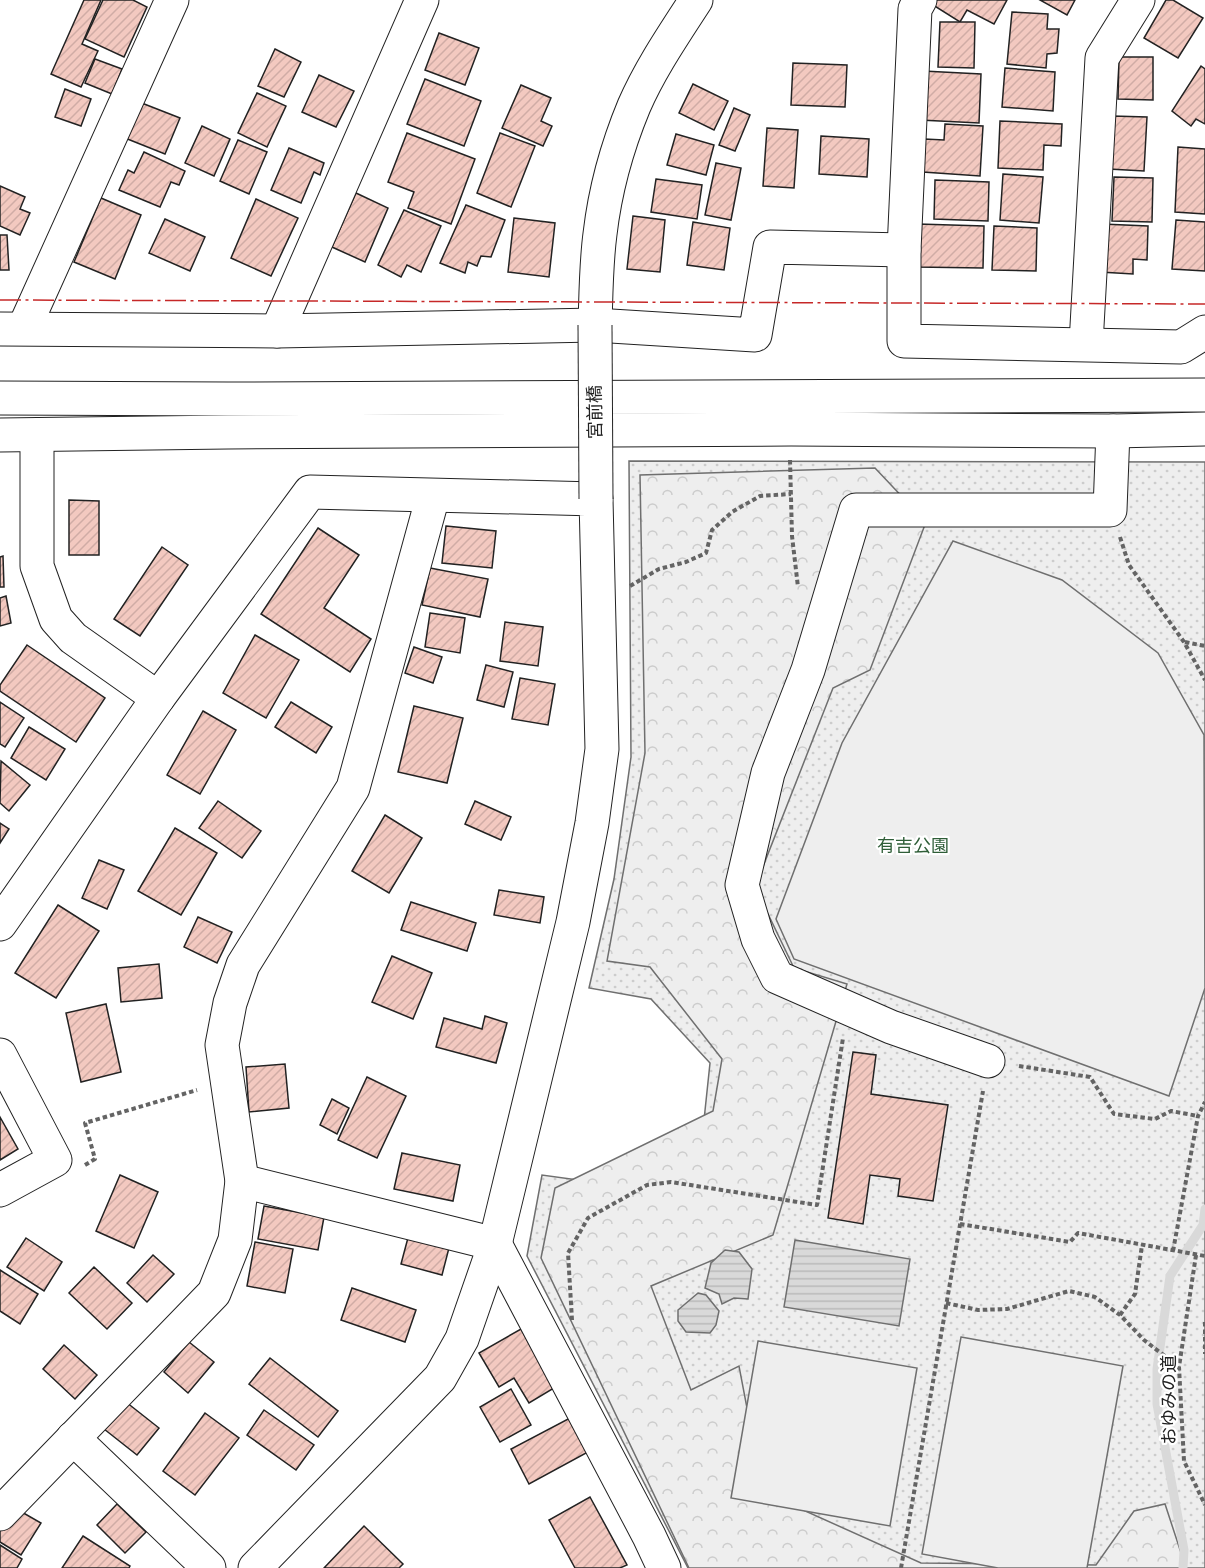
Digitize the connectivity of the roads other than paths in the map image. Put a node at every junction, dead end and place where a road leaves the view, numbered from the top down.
1 (172, 0) edge
2 (422, 0) edge
3 (696, 0) edge
4 (1138, 0) edge
5 (911, 3) edge
6 (904, 250) junction
7 (595, 325) junction
8 (12, 329) edge
9 (277, 331) junction
10 (1205, 332) edge
11 (1086, 344) junction
12 (1205, 395) edge
13 (0, 398) edge
14 (1205, 429) edge
15 (1113, 431) junction
16 (0, 435) edge
17 (37, 435) junction
18 (433, 496) junction
19 (596, 499) junction
20 (158, 698) junction
21 (0, 924) edge
22 (0, 1055) edge
23 (988, 1061) road end
24 (242, 1181) junction
25 (0, 1190) edge
26 (495, 1244) junction
27 (74, 1438) junction
28 (0, 1514) edge
29 (209, 1568) edge
30 (255, 1568) edge
31 (664, 1568) edge

1 - 8 street
2 - 9 street
3 - 7 street, 宮前橋
4 - 11 street
5 - 6 street
6 - 7 street
6 - 11 street
7 - 9 street
7 - 19 street, 宮前橋, bridge
8 - 9 street
10 - 11 street
12 - 13 street
14 - 15 street
15 - 17 street
15 - 23 street
16 - 17 street
17 - 20 street
18 - 19 street
18 - 20 street
18 - 24 street
19 - 26 street, 宮前橋
20 - 21 street
22 - 25 street
24 - 26 street
24 - 27 street
26 - 30 street, 宮前橋
26 - 31 street
27 - 28 street
27 - 29 street

